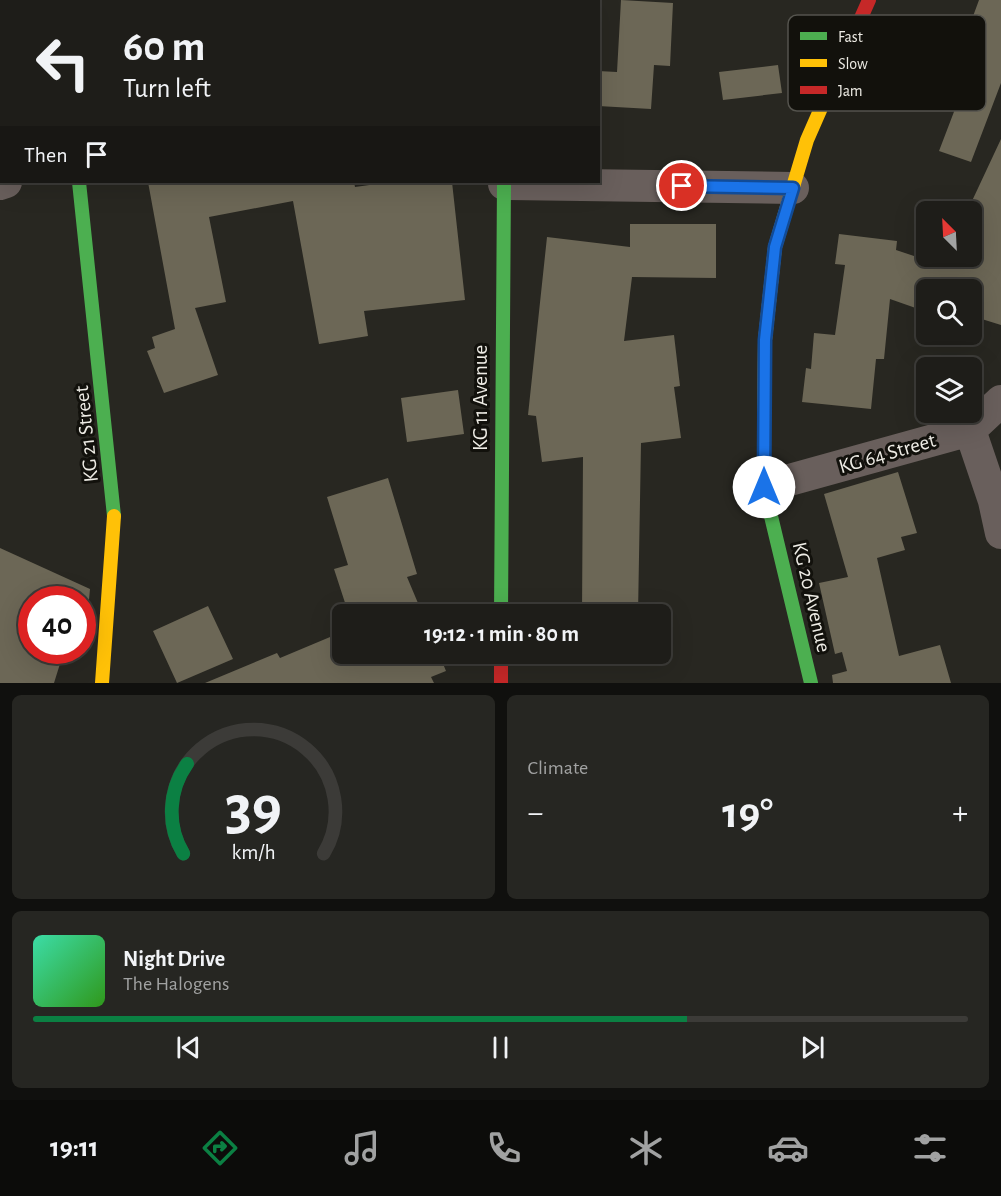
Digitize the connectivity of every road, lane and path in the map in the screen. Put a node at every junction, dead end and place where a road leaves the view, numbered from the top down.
1 (869, 0) edge
2 (862, 15) edge
3 (820, 111) edge
4 (79, 183) edge
5 (504, 183) edge
6 (793, 188) junction
7 (1001, 401) edge
8 (970, 430) junction
9 (764, 487) junction
10 (1001, 533) edge
11 (501, 604) edge
12 (501, 664) edge
13 (102, 683) edge
14 (501, 683) edge
15 (811, 683) edge

1 - 2 street, KG 20 Avenue
3 - 6 street, KG 20 Avenue
4 - 13 street, KG 21 Street
5 - 6 street
5 - 11 street, KG 11 Avenue
6 - 9 street, KG 20 Avenue
7 - 8 street, KG 64 Street
8 - 9 street, KG 64 Street
8 - 10 street
9 - 15 street, KG 20 Avenue
12 - 14 street

